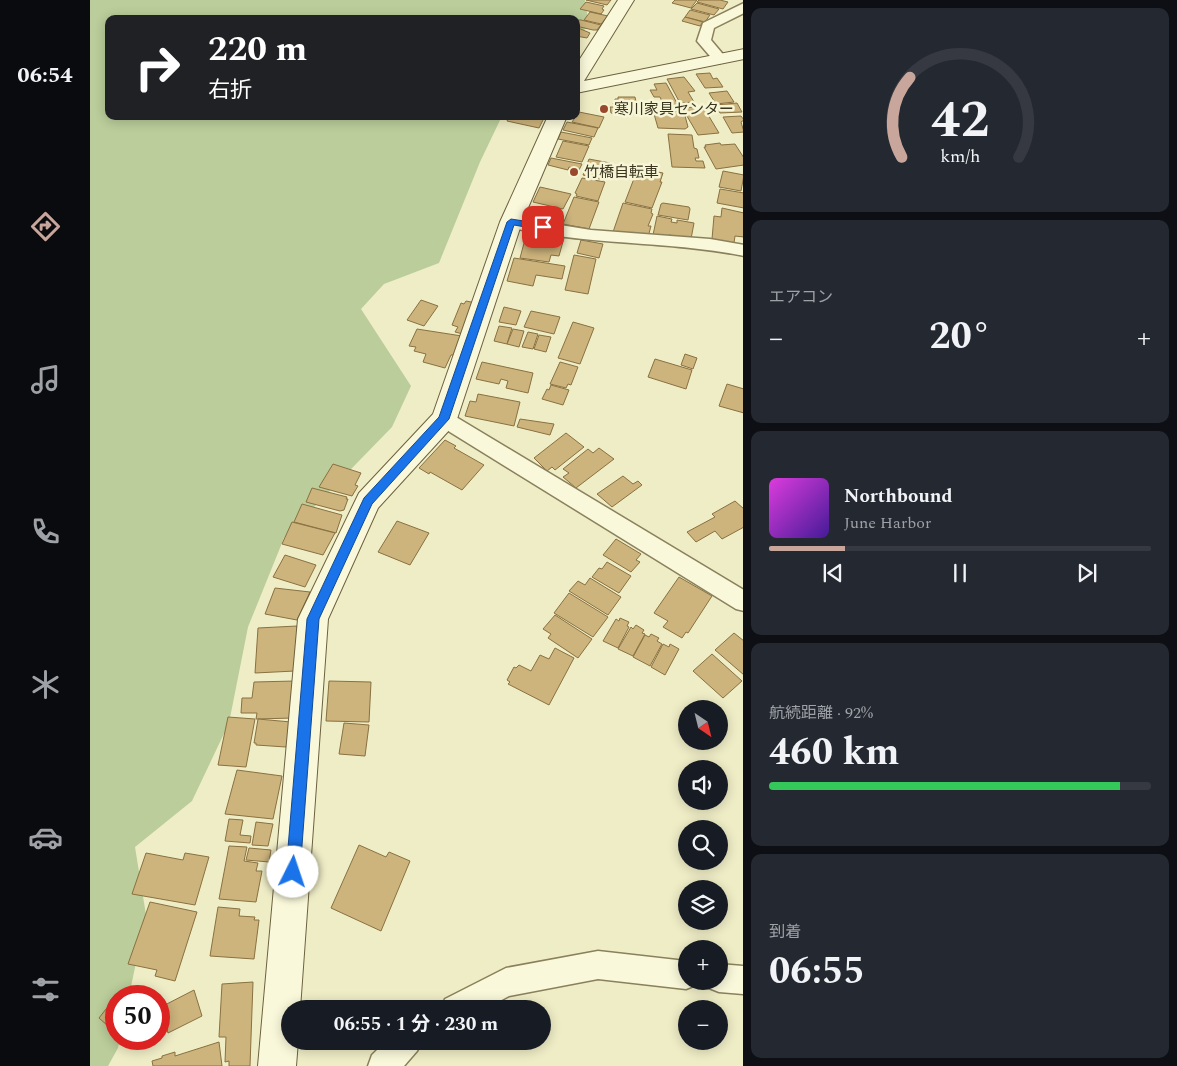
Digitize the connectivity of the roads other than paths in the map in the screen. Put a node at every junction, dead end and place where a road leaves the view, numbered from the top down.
1 (626, 0) edge
2 (743, 7) edge
3 (743, 54) edge
4 (720, 59) junction
5 (580, 74) edge
6 (580, 87) edge
7 (556, 120) edge
8 (511, 222) junction
9 (743, 251) edge
10 (444, 419) junction
11 (743, 602) edge
12 (678, 973) edge
13 (728, 979) edge
14 (743, 980) edge
15 (472, 1000) edge
16 (398, 1050) edge
17 (277, 1066) edge
18 (382, 1066) edge

1 - 5 main road
2 - 4 street
3 - 4 main road
4 - 6 main road
7 - 8 main road
8 - 9 street
8 - 10 main road
10 - 11 street
10 - 17 main road
12 - 15 street
13 - 14 street
16 - 18 street

